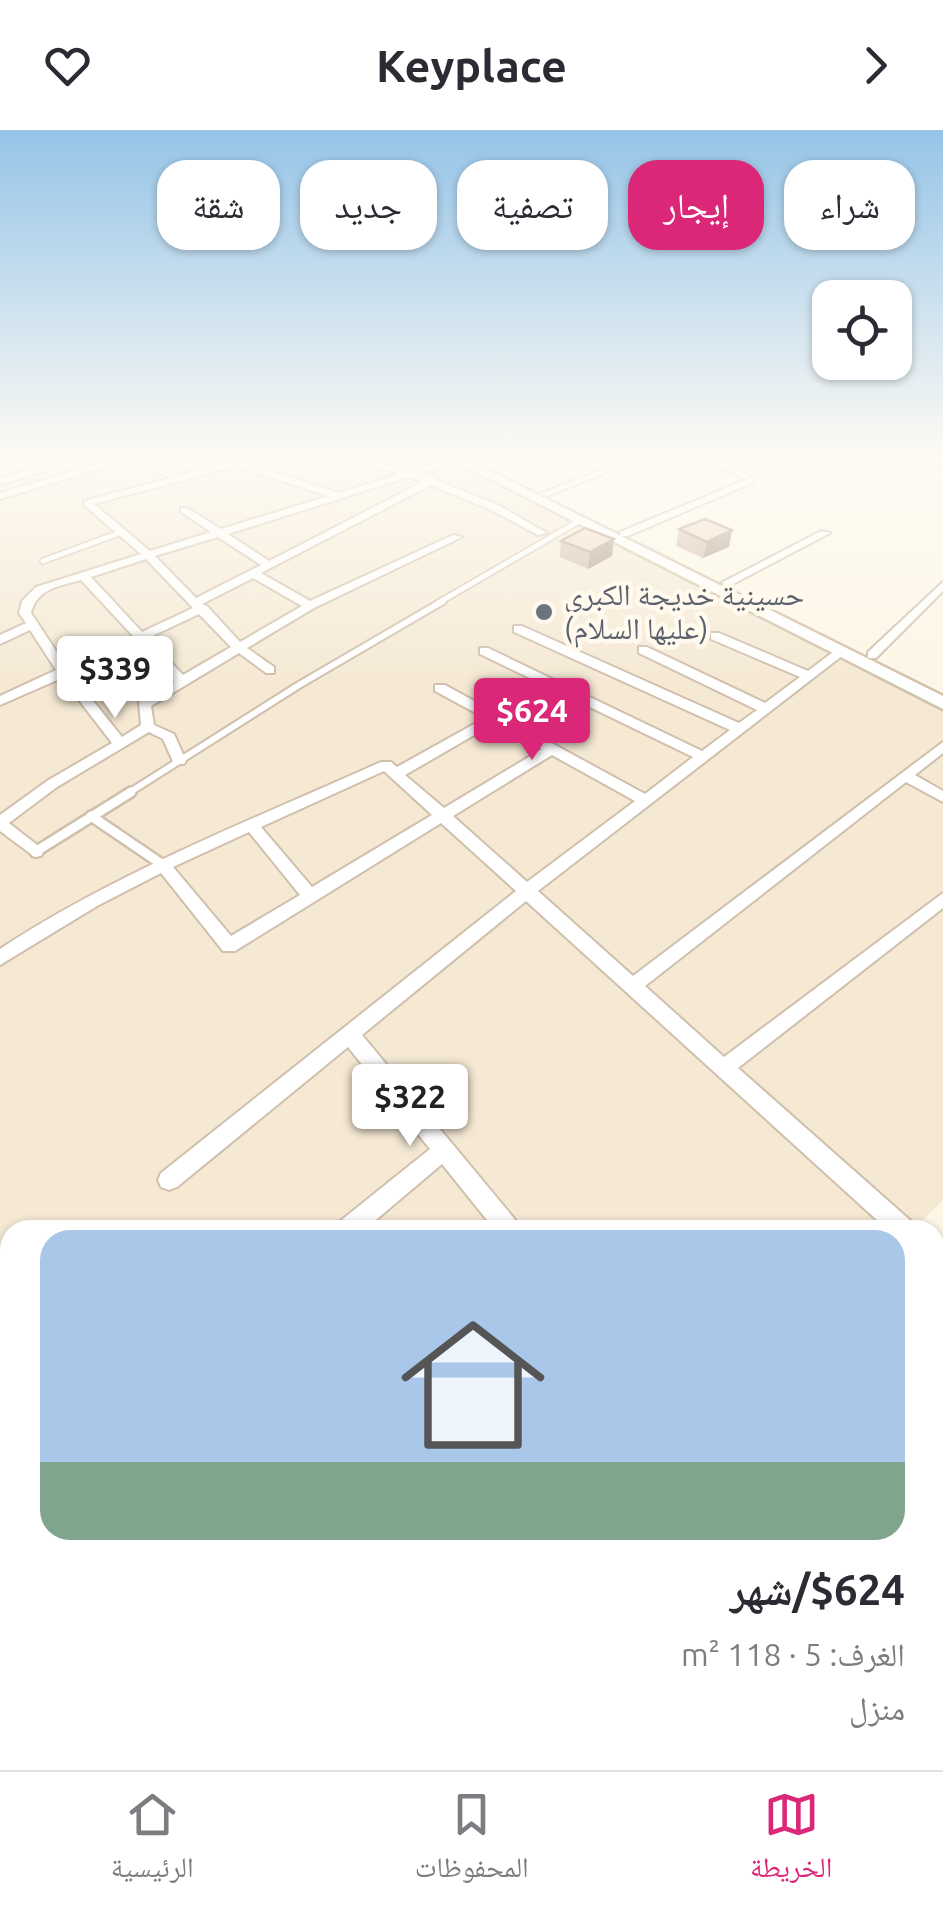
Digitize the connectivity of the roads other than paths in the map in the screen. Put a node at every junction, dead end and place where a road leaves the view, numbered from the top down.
1 (122, 532) joint
2 (218, 532) joint
3 (334, 532) edge
4 (559, 532) edge
5 (602, 532) edge
6 (618, 532) edge
7 (630, 532) edge
8 (826, 532) dead end
9 (624, 534) junction
10 (457, 536) dead end
11 (147, 554) junction
12 (43, 561) dead end
13 (269, 565) junction
14 (253, 573) junction
15 (82, 574) junction
16 (727, 584) junction
17 (943, 585) edge
18 (200, 605) junction
19 (310, 606) junction
20 (33, 624) junction
21 (518, 630) dead end
22 (141, 636) junction
23 (714, 636) dead end
24 (0, 640) edge
25 (238, 647) junction
26 (484, 650) dead end
27 (643, 650) dead end
28 (841, 652) junction
29 (872, 655) junction
30 (270, 670) dead end
31 (63, 671) junction
32 (806, 675) junction
33 (182, 682) junction
34 (440, 688) dead end
35 (943, 688) edge
36 (0, 701) edge
37 (943, 703) edge
38 (764, 708) junction
39 (494, 718) junction
40 (148, 726) junction
41 (738, 728) junction
42 (120, 744) junction
43 (943, 746) edge
44 (552, 749) junction
45 (702, 756) junction
46 (180, 760) junction
47 (396, 774) junction
48 (904, 775) junction
49 (943, 797) edge
50 (645, 800) junction
51 (442, 815) junction
52 (91, 816) junction
53 (0, 822) edge
54 (253, 827) junction
55 (35, 852) joint
56 (163, 866) junction
57 (526, 892) junction
58 (311, 898) junction
59 (943, 899) edge
60 (0, 958) edge
61 (632, 986) junction
62 (350, 1035) junction
63 (724, 1068) junction
64 (444, 1150) junction
65 (169, 1180) dead end
66 (360, 1220) edge
67 (501, 1220) edge
68 (893, 1220) edge

1 - 11 street
1 - 12 lane
2 - 11 street
2 - 13 street
3 - 13 street
4 - 46 lane
5 - 28 main road
6 - 9 main road
7 - 9 street
8 - 16 street
9 - 16 main road
10 - 19 street
11 - 15 street
11 - 18 street
13 - 14 street
14 - 18 street
14 - 19 street
15 - 20 street
15 - 22 street
16 - 29 main road
17 - 29 street
18 - 22 street
18 - 25 street
19 - 25 street
20 - 24 street
20 - 31 street
21 - 41 street
22 - 31 street
22 - 33 street
23 - 32 street
25 - 30 street
25 - 33 street
26 - 45 street
27 - 38 street
28 - 32 street
28 - 37 main road
29 - 35 main road
31 - 36 street
31 - 42 street
32 - 38 street
33 - 40 street
34 - 39 street
38 - 41 street
39 - 44 street
39 - 47 street
40 - 42 street
40 - 46 street
41 - 45 street
42 - 53 street
43 - 48 street
44 - 50 street
44 - 51 street
45 - 50 street
46 - 52 lane
47 - 51 street
47 - 54 street
48 - 49 street
48 - 61 street
50 - 57 street
51 - 57 street
51 - 58 street
52 - 55 lane
52 - 56 lane
53 - 55 street
54 - 56 street
54 - 58 street
56 - 58 street
56 - 60 street
57 - 61 street
57 - 62 street
59 - 63 street
61 - 63 street
62 - 64 street
62 - 65 street
63 - 68 street
64 - 66 street
64 - 67 street

